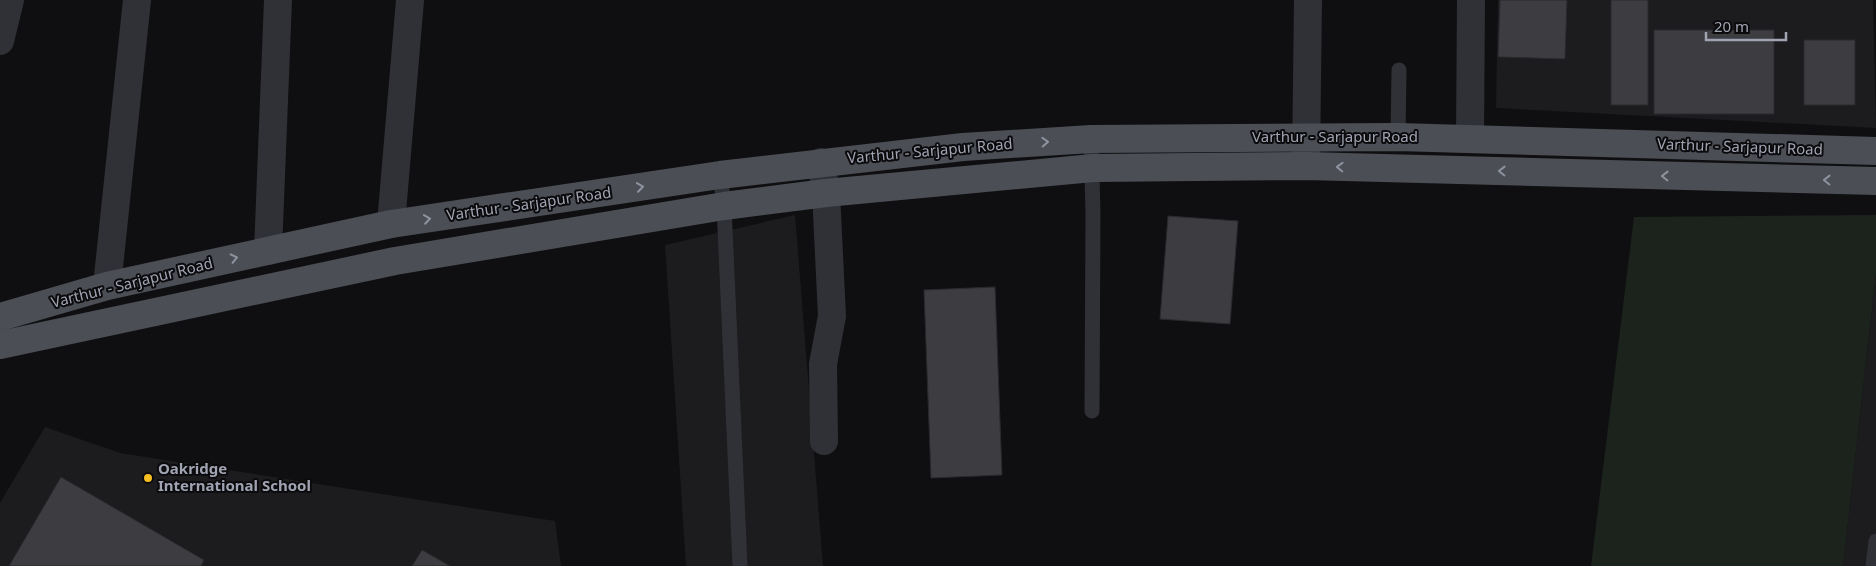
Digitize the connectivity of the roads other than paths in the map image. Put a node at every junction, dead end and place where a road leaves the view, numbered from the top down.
1 (10, 0) edge
2 (137, 0) edge
3 (278, 0) edge
4 (410, 0) edge
5 (1308, 0) edge
6 (1471, 0) edge
7 (0, 41) edge
8 (1399, 70) dead end
9 (1306, 137) junction
10 (1398, 137) junction
11 (1470, 138) junction
12 (1091, 139) junction
13 (1876, 152) edge
14 (821, 162) junction
15 (1306, 166) junction
16 (1093, 168) junction
17 (720, 175) junction
18 (1876, 181) edge
19 (826, 193) junction
20 (724, 206) junction
21 (391, 224) junction
22 (268, 250) junction
23 (107, 286) junction
24 (0, 317) edge
25 (0, 345) edge
26 (1092, 411) dead end
27 (824, 441) dead end
28 (1876, 541) edge
29 (740, 566) edge
30 (1873, 566) edge

1 - 7 street
2 - 23 street
3 - 22 street
4 - 21 street
5 - 9 street
6 - 11 street
8 - 10 lane
9 - 10 main road, Varthur - Sarjapur Road
9 - 12 main road, Varthur - Sarjapur Road
9 - 15 street
10 - 11 main road, Varthur - Sarjapur Road
11 - 13 main road, Varthur - Sarjapur Road
14 -> 12 main road, Varthur - Sarjapur Road
12 - 16 lane
14 - 17 main road, Varthur - Sarjapur Road
14 - 19 street
15 - 16 main road, Varthur - Sarjapur Road
18 -> 15 main road, Varthur - Sarjapur Road
16 - 19 main road, Varthur - Sarjapur Road
16 - 26 lane
17 - 20 lane
21 -> 17 main road, Varthur - Sarjapur Road
19 - 20 main road, Varthur - Sarjapur Road
19 - 27 street
20 - 25 main road, Varthur - Sarjapur Road
20 - 29 lane
21 - 22 main road, Varthur - Sarjapur Road
23 -> 22 main road, Varthur - Sarjapur Road
23 - 24 main road, Varthur - Sarjapur Road
28 - 30 lane

